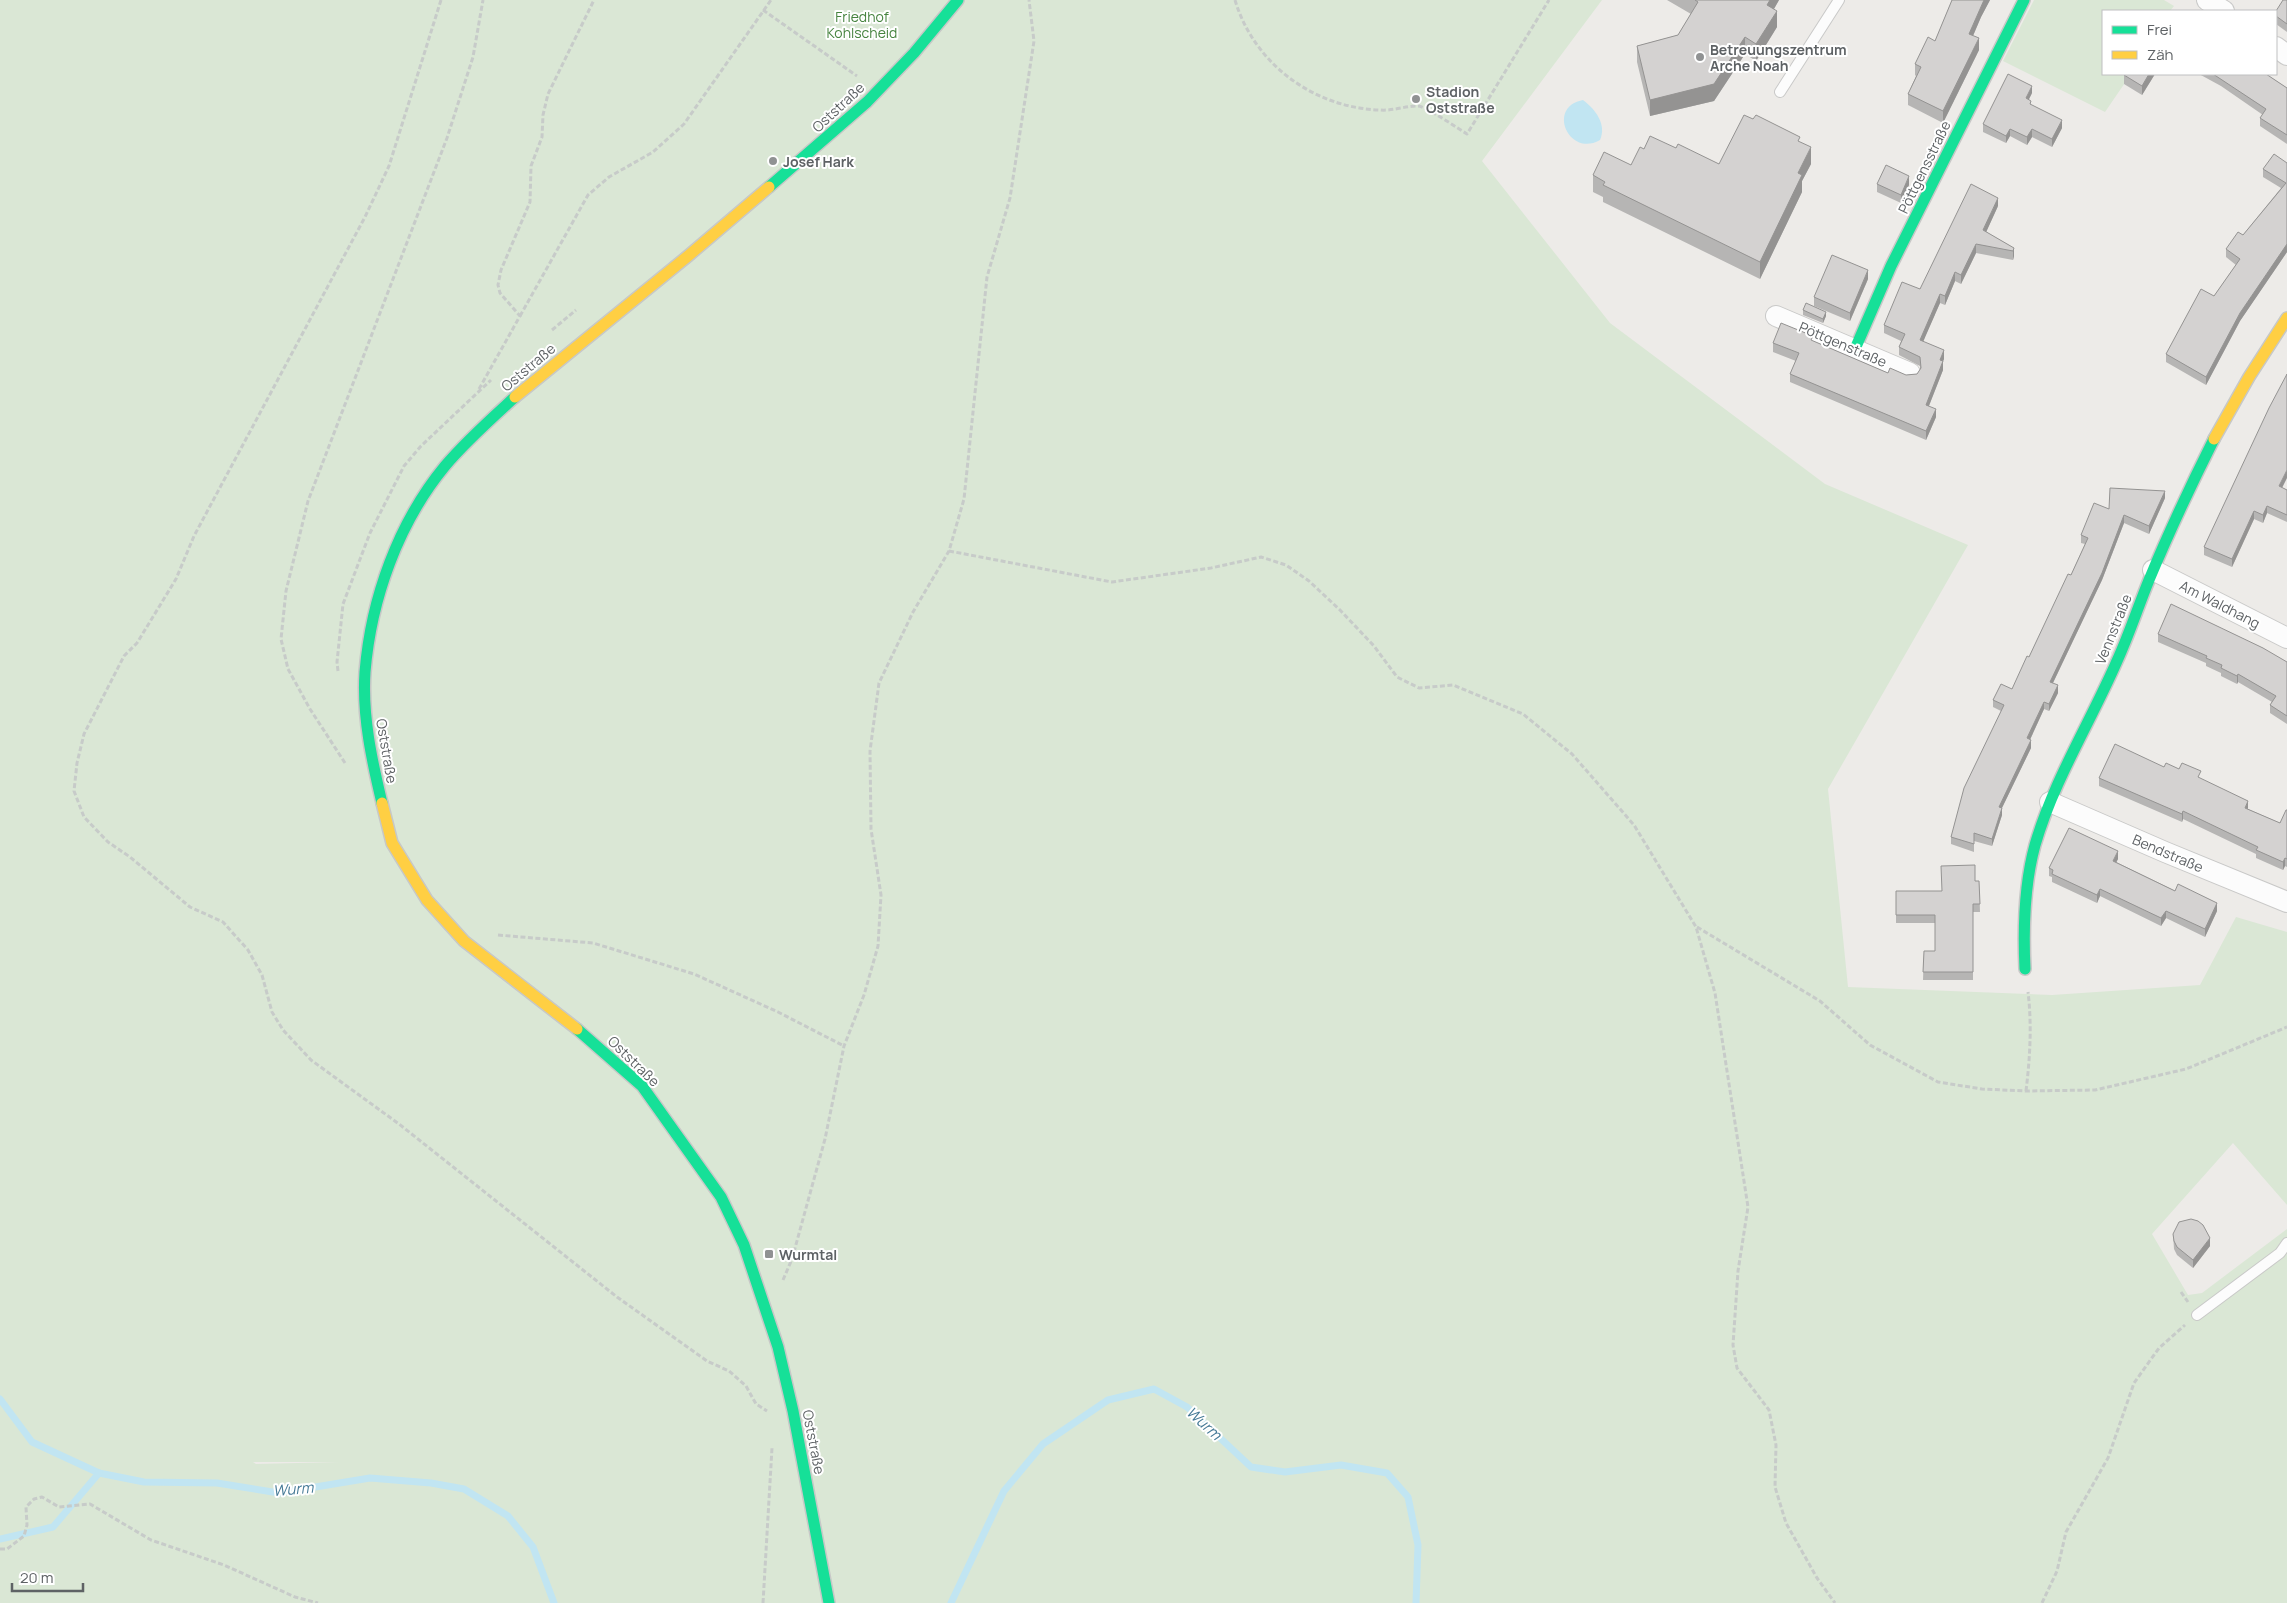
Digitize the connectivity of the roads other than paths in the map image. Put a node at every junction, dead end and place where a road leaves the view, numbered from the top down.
1 (958, 0) edge
2 (1839, 0) edge
3 (2024, 0) edge
4 (2207, 0) edge
5 (2222, 10) edge
6 (1780, 92) dead end
7 (1776, 316) dead end
8 (2287, 318) edge
9 (1855, 349) junction
10 (1910, 374) edge
11 (2153, 570) junction
12 (2287, 638) edge
13 (2050, 802) junction
14 (2287, 902) edge
15 (2024, 970) dead end
16 (2287, 1243) edge
17 (2196, 1315) road end
18 (829, 1603) edge

1 - 18 street, Oststraße
2 - 6 lane
3 - 9 street, Pöttgensstraße
4 - 5 street
7 - 9 street, Pöttgenstraße
8 - 11 street, Vennstraße
9 - 10 street, Pöttgenstraße
11 - 12 street, Am Waldhang
11 - 13 street, Vennstraße
13 - 14 street, Bendstraße
13 - 15 street, Vennstraße
16 - 17 lane

